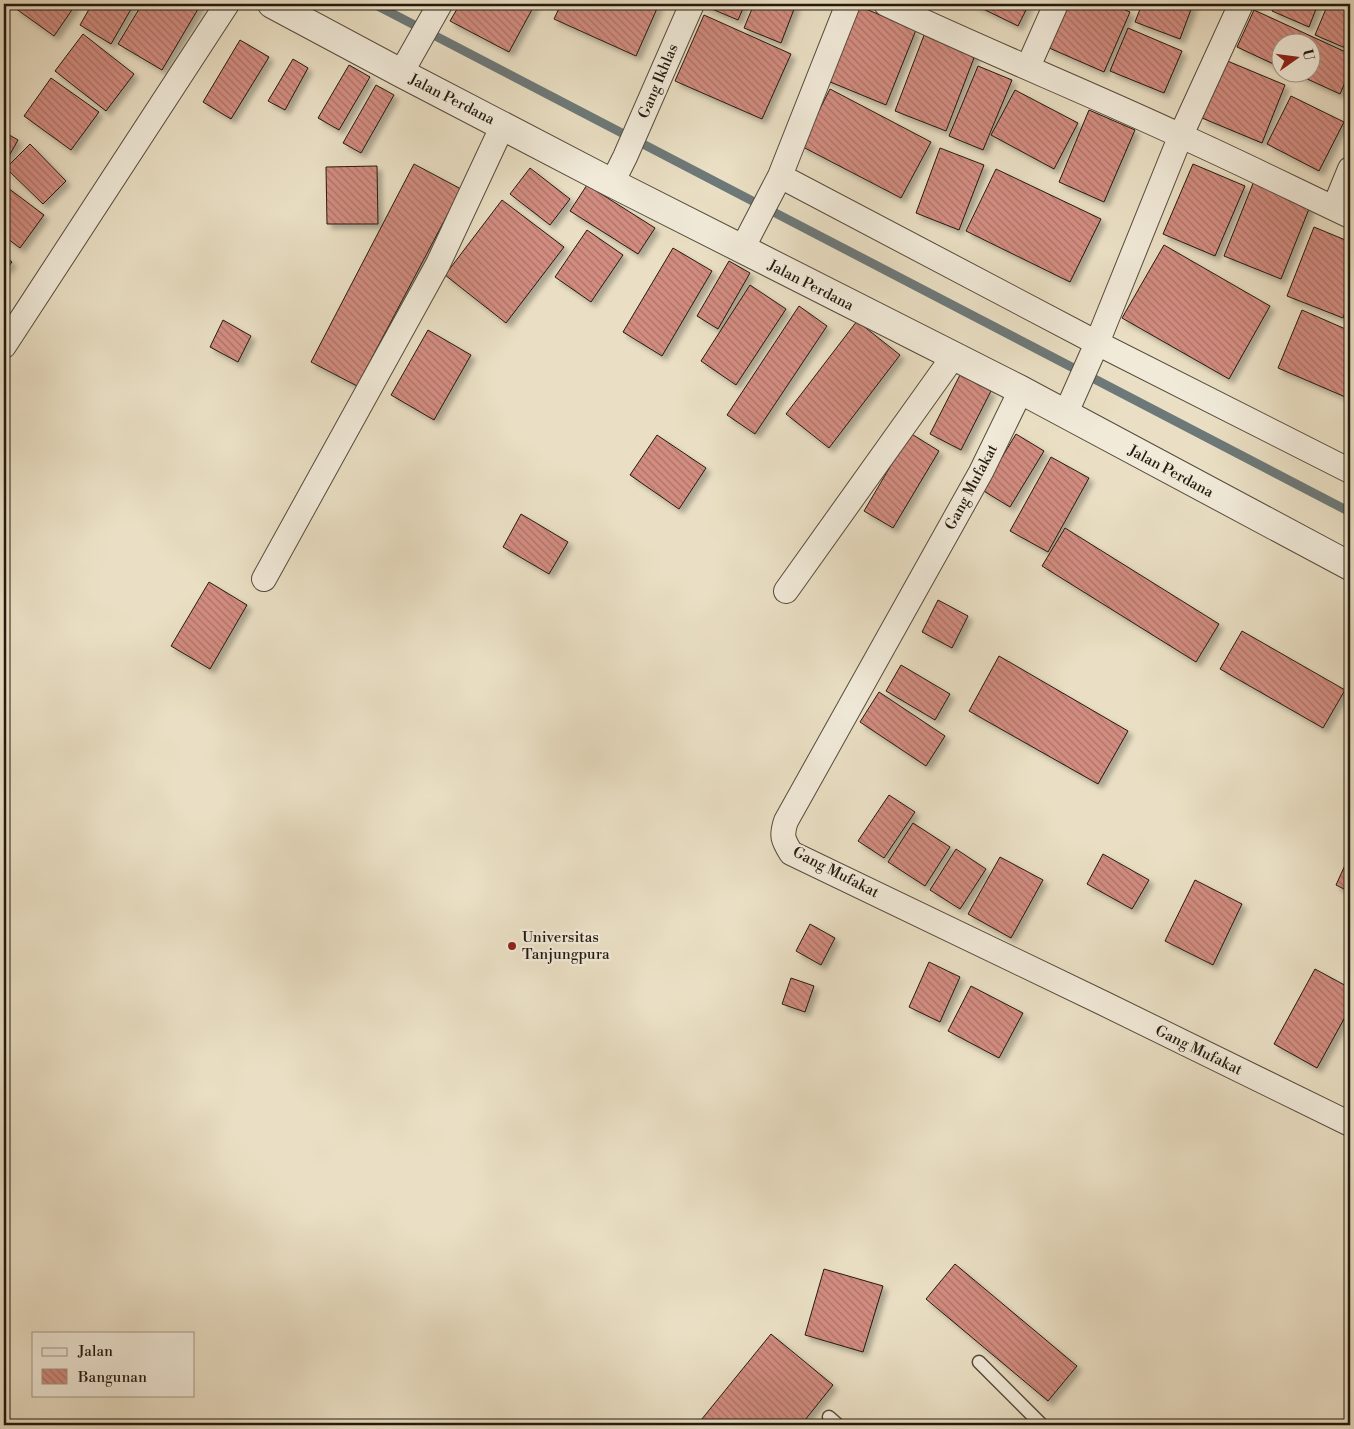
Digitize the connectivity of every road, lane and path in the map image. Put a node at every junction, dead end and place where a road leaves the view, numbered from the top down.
1 (227, 4) edge
2 (272, 4) edge
3 (692, 4) edge
4 (848, 4) edge
5 (886, 4) edge
6 (1056, 4) edge
7 (1240, 4) edge
8 (436, 11) edge
9 (1028, 67) junction
10 (401, 74) junction
11 (502, 125) junction
12 (1181, 135) junction
13 (1350, 169) edge
14 (778, 180) junction
15 (612, 183) junction
16 (1342, 212) edge
17 (747, 240) junction
18 (4, 346) edge
19 (1095, 348) junction
20 (953, 357) junction
21 (1021, 390) junction
22 (1068, 410) junction
23 (1350, 471) edge
24 (1350, 566) edge
25 (264, 579) dead end
26 (786, 591) dead end
27 (1350, 1124) edge
28 (979, 1362) dead end
29 (1042, 1425) edge

1 - 18 street
2 - 10 street, Jalan Perdana
3 - 15 street, Gang Ikhlas
4 - 14 street
5 - 9 street
6 - 9 street
7 - 12 street
8 - 10 street
9 - 12 street
10 - 11 street, Jalan Perdana
11 - 15 street, Jalan Perdana
11 - 25 street
12 - 16 street
12 - 19 street
13 - 16 street
14 - 17 street
14 - 19 street
15 - 17 street, Jalan Perdana
17 - 20 street, Jalan Perdana
19 - 22 street
19 - 23 street
20 - 21 street, Jalan Perdana
20 - 26 street
21 - 22 street, Jalan Perdana
21 - 27 street, Gang Mufakat
22 - 24 street, Jalan Perdana
28 - 29 lane

